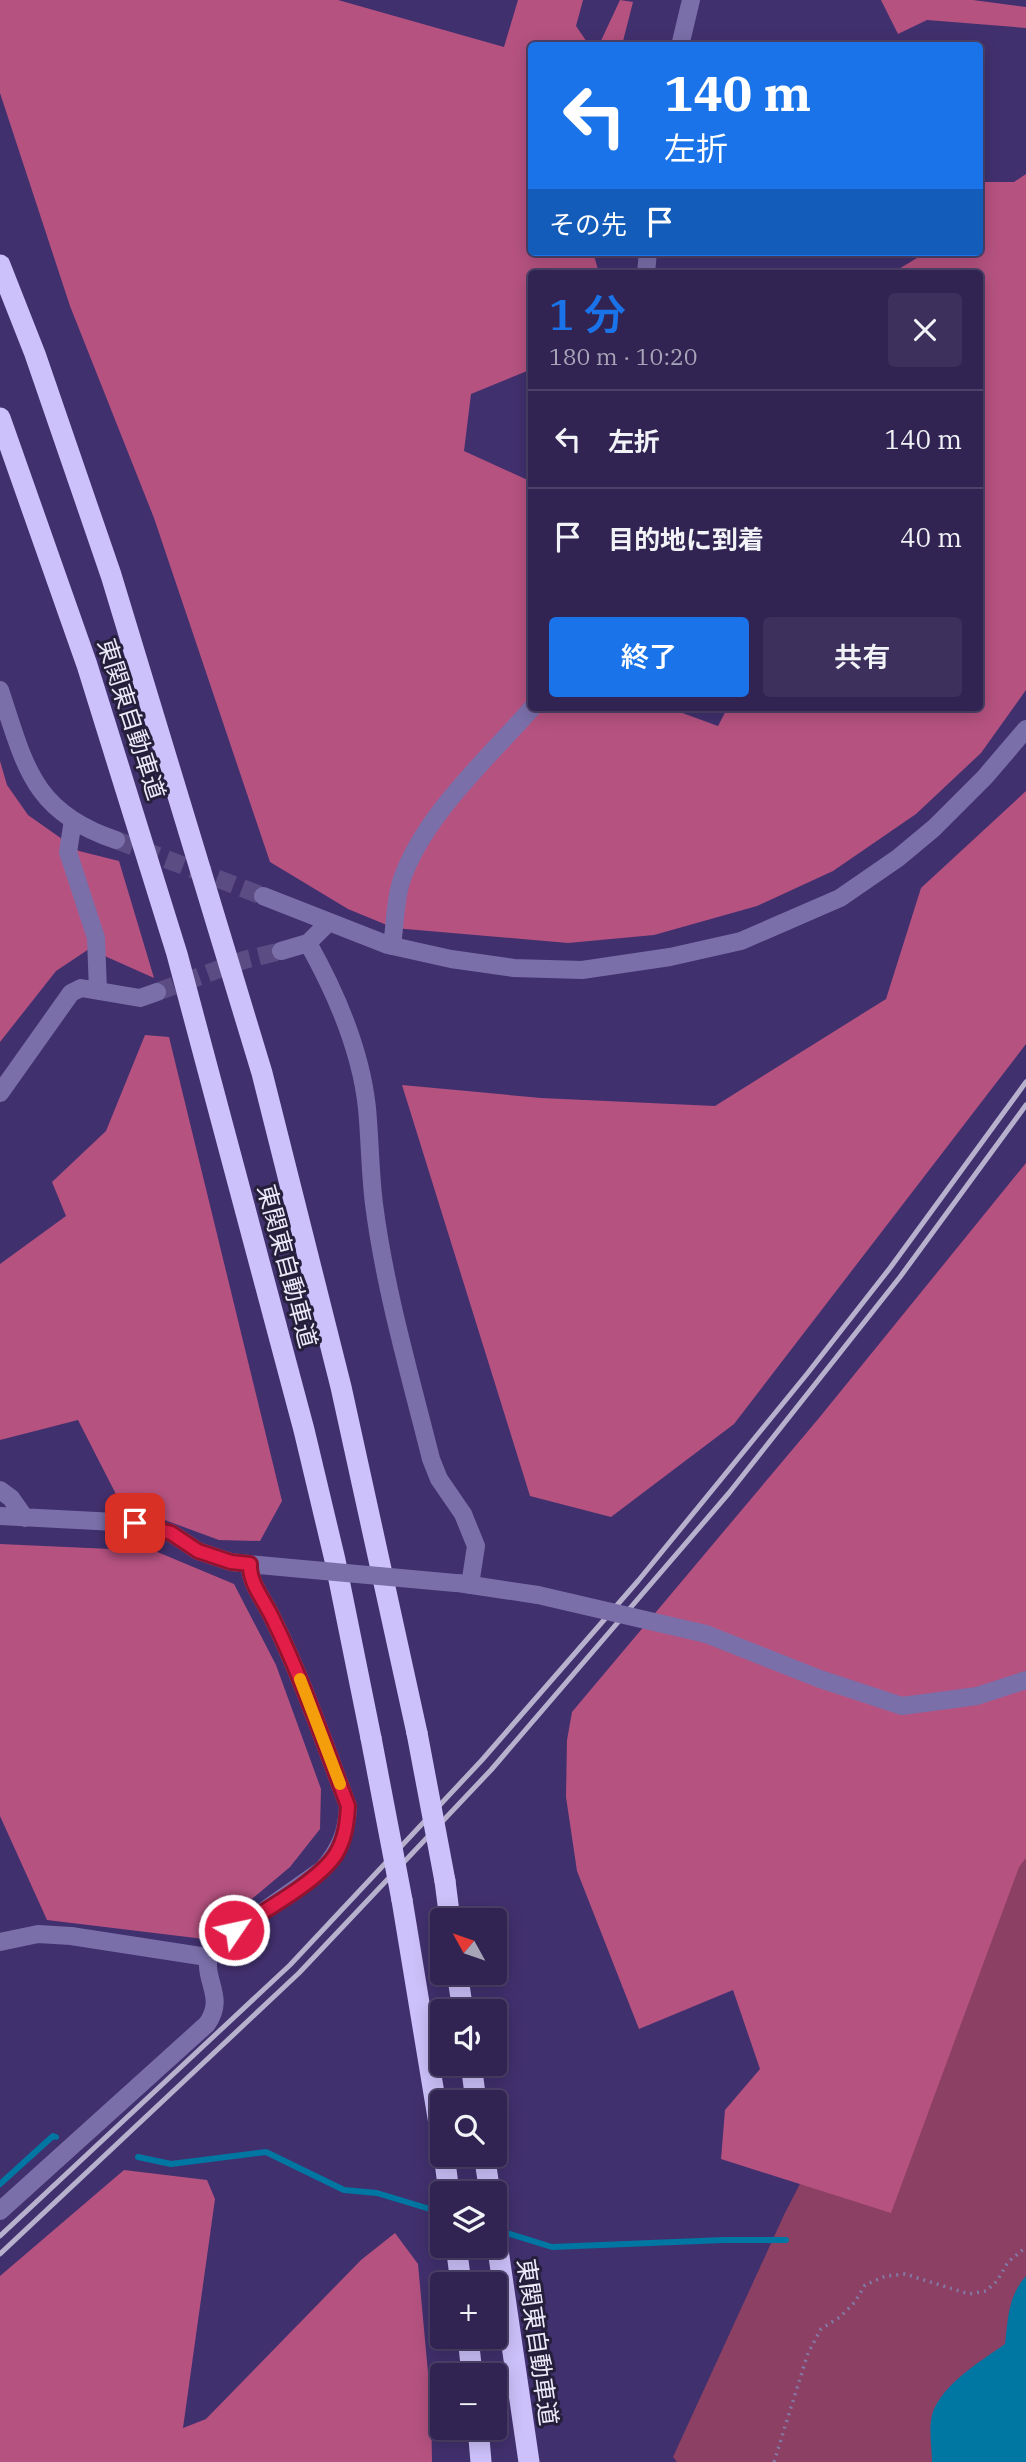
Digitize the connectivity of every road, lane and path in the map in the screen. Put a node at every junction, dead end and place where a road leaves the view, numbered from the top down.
1 (691, 0) edge
2 (681, 42) edge
3 (0, 265) edge
4 (0, 418) edge
5 (0, 433) edge
6 (35, 515) junction
7 (0, 690) edge
8 (529, 711) edge
9 (1026, 729) edge
10 (73, 820) junction
11 (116, 840) tunnel mouth
12 (263, 896) tunnel mouth
13 (328, 923) junction
14 (308, 943) junction
15 (392, 946) junction
16 (281, 951) tunnel mouth
17 (98, 991) junction
18 (157, 992) tunnel mouth
19 (0, 1093) edge
20 (0, 1490) edge
21 (0, 1516) edge
22 (25, 1518) junction
23 (255, 1564) junction
24 (462, 1584) junction
25 (1026, 1680) edge
26 (448, 1908) edge
27 (0, 1942) edge
28 (207, 1957) junction
29 (434, 2090) edge
30 (0, 2211) edge
31 (1026, 2247) edge
32 (499, 2258) edge
33 (479, 2440) edge
34 (481, 2462) edge
35 (529, 2462) edge
36 (774, 2462) edge

1 - 2 street
3 - 26 highway, 東関東自動車道, bridge
4 - 6 highway, 東関東自動車道
5 - 6 highway
6 - 29 highway, 東関東自動車道, bridge
7 - 10 street
8 - 15 street
9 - 15 street
10 - 11 street
10 - 17 street
12 - 13 street
13 - 14 street
13 - 15 street
14 - 16 street
14 - 24 street
17 - 18 street
17 - 19 street
20 - 22 street
21 - 22 street
22 - 23 street
23 - 24 street, bridge
23 - 28 street
24 - 25 street, bridge
27 - 28 street
28 - 30 street
31 - 36 path
32 - 35 highway, 東関東自動車道
33 - 34 highway

